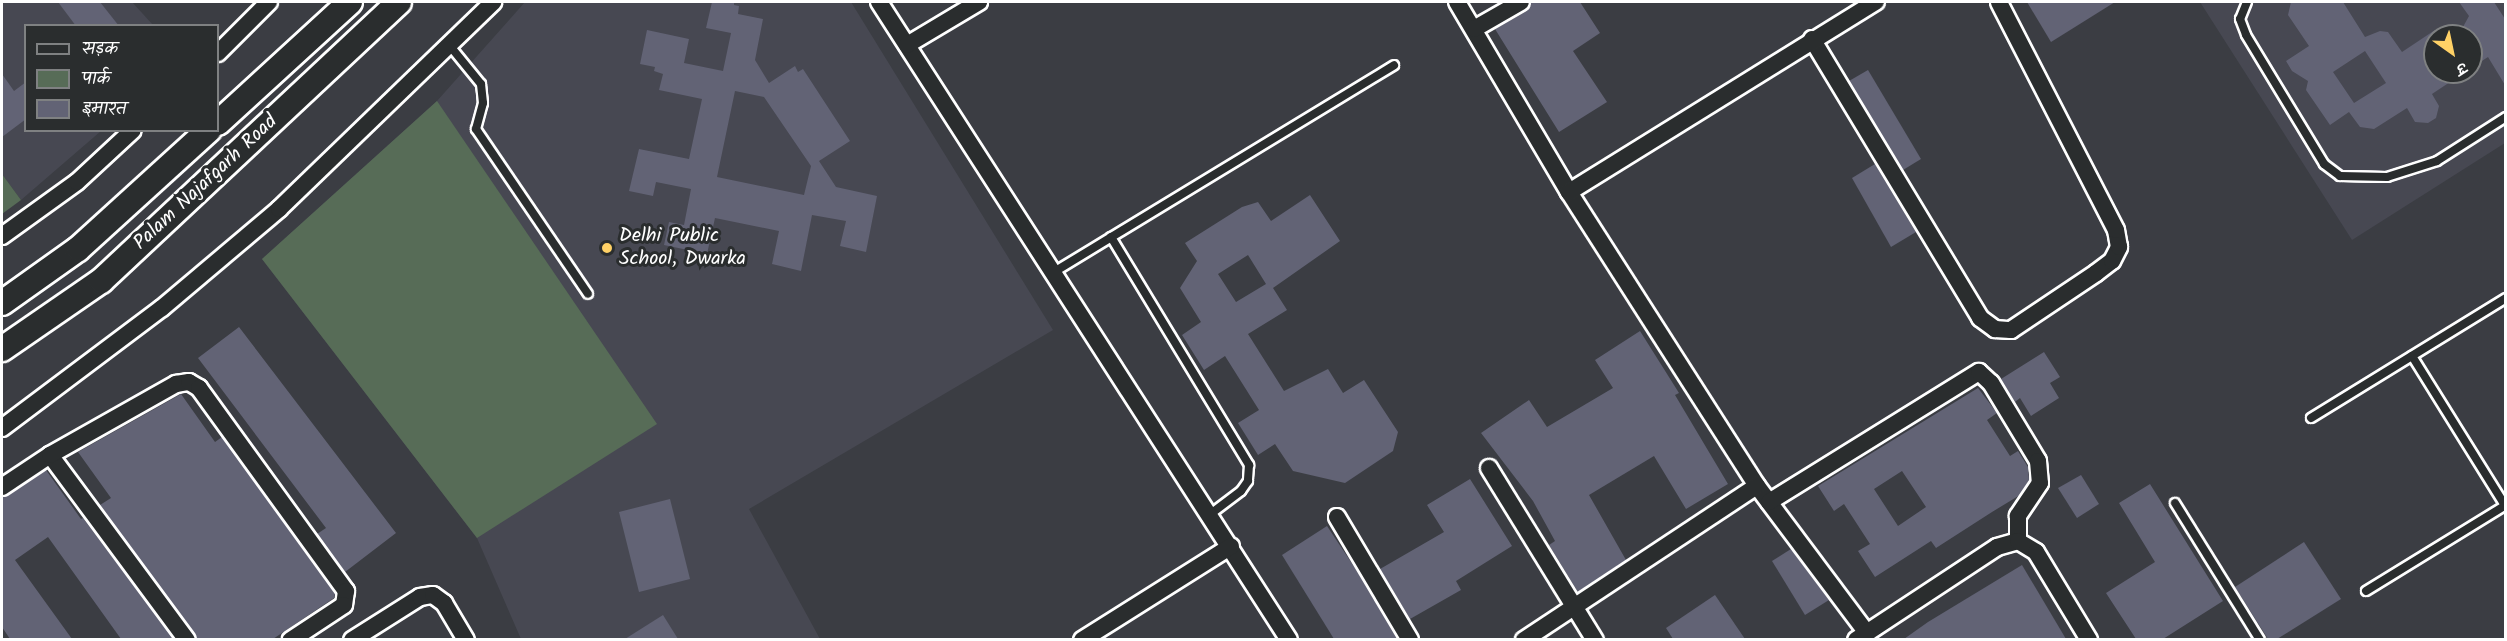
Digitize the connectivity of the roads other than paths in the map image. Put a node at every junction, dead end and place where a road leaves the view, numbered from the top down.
1 (269, 2) edge
2 (350, 2) edge
3 (399, 2) edge
4 (493, 2) edge
5 (879, 2) edge
6 (979, 2) edge
7 (1457, 2) edge
8 (1521, 2) edge
9 (1876, 2) edge
10 (1999, 2) edge
11 (2247, 2) edge
12 (1474, 29) junction
13 (1812, 39) junction
14 (907, 45) junction
15 (450, 46) junction
16 (219, 52) edge
17 (1394, 65) dead end
18 (2505, 117) edge
19 (219, 122) edge
20 (132, 132) edge
21 (207, 132) edge
22 (1569, 192) junction
23 (2, 236) edge
24 (1111, 237) junction
25 (1054, 272) junction
26 (588, 294) dead end
27 (2505, 298) edge
28 (2, 303) edge
29 (2, 349) edge
30 (2412, 356) junction
31 (2311, 418) dead end
32 (2, 428) edge
33 (50, 455) junction
34 (1489, 468) dead end
35 (1757, 486) junction
36 (2, 487) edge
37 (1769, 502) junction
38 (2175, 503) dead end
39 (2505, 506) edge
40 (1210, 514) junction
41 (1337, 517) dead end
42 (2018, 541) junction
43 (1231, 546) junction
44 (2366, 591) dead end
45 (1575, 606) junction
46 (1865, 637) edge
47 (187, 639) edge
48 (291, 639) edge
49 (352, 639) edge
50 (466, 639) edge
51 (1082, 639) edge
52 (1290, 639) edge
53 (1410, 639) edge
54 (1524, 639) edge
55 (1595, 639) edge
56 (2089, 639) edge
57 (2260, 639) edge

1 - 16 street
2 - 19 main road, Palam Najafgarh Road
3 - 29 main road, Palam Najafgarh Road
4 - 15 street
5 - 14 street
6 - 14 street
7 - 12 street
8 - 12 street
9 - 13 street
10 - 13 street
11 - 18 lane
12 - 22 street
13 - 22 street
14 - 25 street
15 - 26 lane
15 - 32 street
17 - 24 lane
20 - 23 street
21 - 28 main road, Palam Najafgarh Road
22 - 35 street
24 - 25 lane
24 - 40 lane
25 - 40 street
27 - 30 lane
30 - 31 lane
30 - 39 lane
33 - 36 street
33 - 47 street
33 - 48 street
34 - 45 street
35 - 37 street
35 - 45 street
37 - 42 street
37 - 46 street
38 - 57 lane
39 - 44 lane
40 - 43 street
41 - 53 street
42 - 46 street
42 - 56 street
43 - 51 street
43 - 52 street
45 - 54 street
45 - 55 street
49 - 50 street

